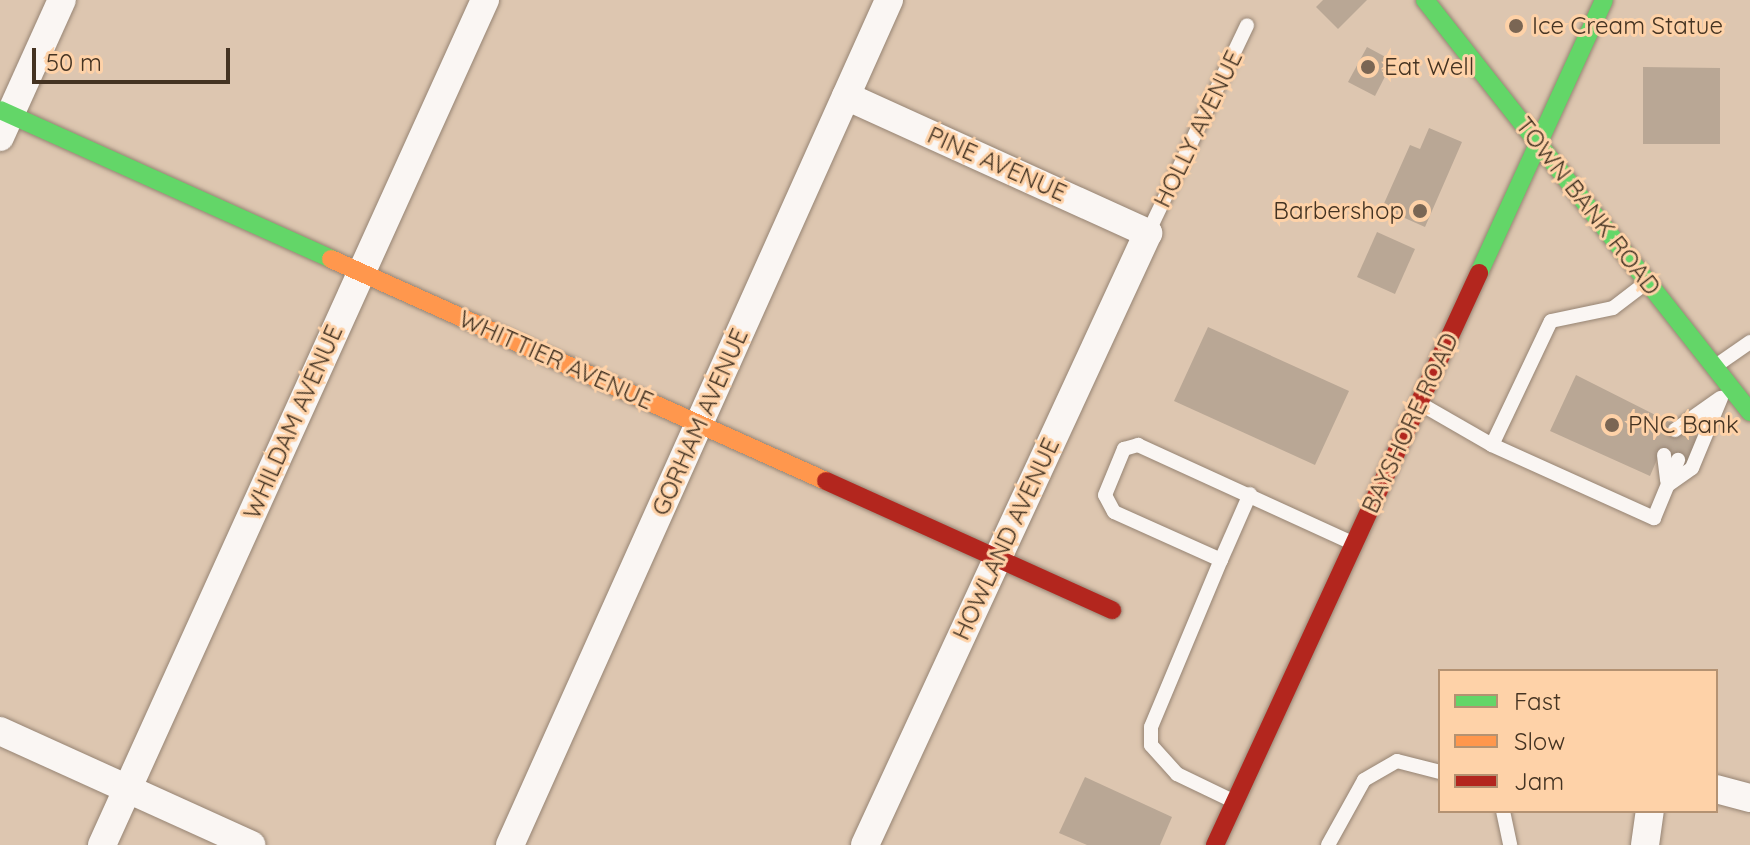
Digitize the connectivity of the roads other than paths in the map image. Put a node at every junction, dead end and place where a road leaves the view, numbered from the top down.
1 (62, 0) edge
2 (485, 0) edge
3 (889, 0) edge
4 (1425, 0) edge
5 (1604, 0) edge
6 (1247, 25) dead end
7 (846, 96) junction
8 (3, 120) edge
9 (1538, 143) junction
10 (1148, 233) junction
11 (362, 272) junction
12 (1648, 282) junction
13 (1750, 342) edge
14 (1714, 367) junction
15 (1727, 394) junction
16 (1419, 403) junction
17 (1750, 412) edge
18 (699, 424) junction
19 (1682, 434) dead end
20 (1492, 445) junction
21 (1671, 458) dead end
22 (1667, 485) junction
23 (1250, 494) junction
24 (1354, 544) junction
25 (997, 558) junction
26 (1221, 560) junction
27 (1112, 610) dead end
28 (0, 731) edge
29 (1438, 771) edge
30 (127, 789) junction
31 (1718, 790) edge
32 (1750, 798) edge
33 (1235, 802) junction
34 (1503, 813) edge
35 (1650, 813) edge
36 (102, 845) edge
37 (251, 845) edge
38 (510, 845) edge
39 (865, 845) edge
40 (1215, 845) edge
41 (1328, 845) edge
42 (1510, 845) edge
43 (1645, 845) edge

1 - 8 street
2 - 11 street, WHILDAM AVENUE
3 - 7 street, GORHAM AVENUE
4 - 9 street, TOWN BANK ROAD
5 - 9 street, BAYSHORE ROAD
6 - 10 lane, HOLLY AVENUE
7 - 10 street, PINE AVENUE
7 - 18 street, GORHAM AVENUE
8 - 11 street, WHITTIER AVENUE
9 - 12 street, TOWN BANK ROAD
9 - 16 street, BAYSHORE ROAD
10 - 25 street, HOWLAND AVENUE
11 - 18 street, WHITTIER AVENUE
11 - 30 street, WHILDAM AVENUE
12 - 14 street, TOWN BANK ROAD
12 - 20 lane
13 - 14 lane
14 - 15 street, TOWN BANK ROAD
15 - 17 street, TOWN BANK ROAD
15 - 19 lane
15 - 22 lane
16 - 20 lane
16 - 24 street, BAYSHORE ROAD
18 - 25 street, WHITTIER AVENUE
18 - 38 street, GORHAM AVENUE
20 - 22 lane
21 - 22 lane
23 - 24 lane
23 - 26 lane
23 - 26 lane
24 - 33 street, BAYSHORE ROAD
25 - 27 street, WHITTIER AVENUE
25 - 39 street, HOWLAND AVENUE
26 - 33 lane
28 - 30 street
29 - 41 lane
30 - 36 street, WHILDAM AVENUE
30 - 37 street
31 - 32 street
33 - 40 street, BAYSHORE ROAD
34 - 42 lane
35 - 43 street

